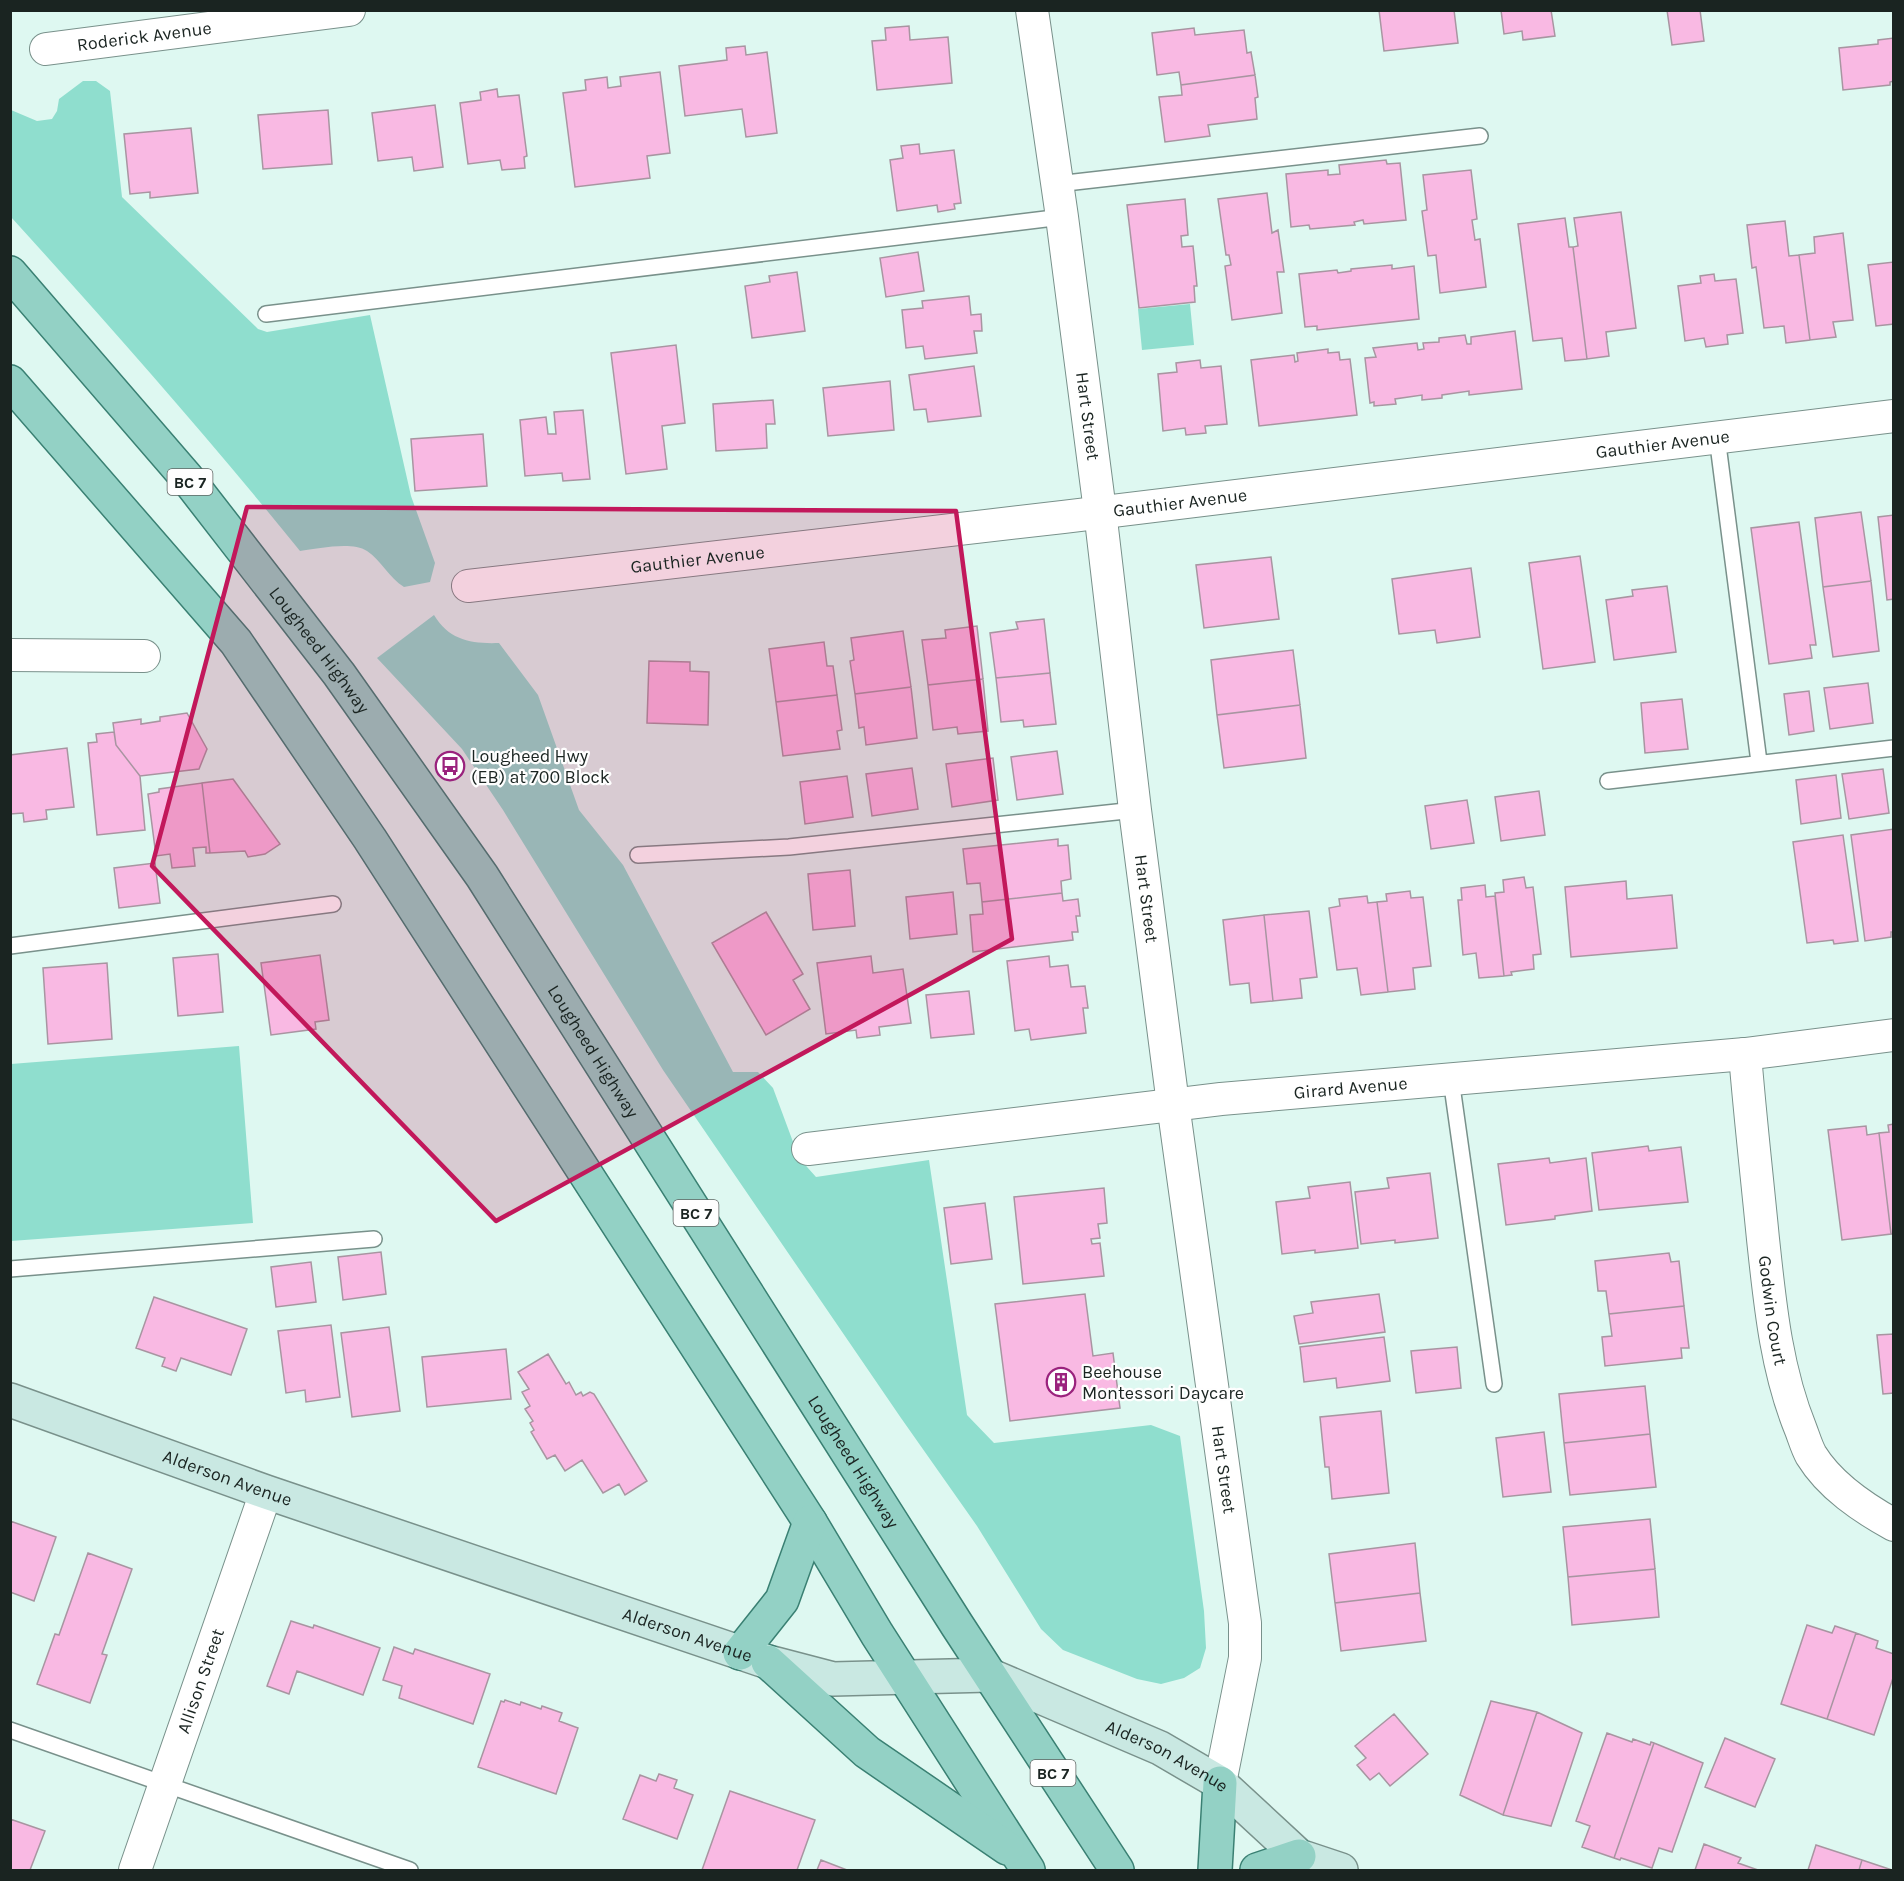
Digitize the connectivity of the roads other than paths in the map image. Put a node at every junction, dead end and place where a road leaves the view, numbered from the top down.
1 (349, 10) edge
2 (1032, 10) edge
3 (46, 49) dead end
4 (1480, 136) dead end
5 (1057, 184) junction
6 (1062, 217) junction
7 (10, 273) edge
8 (266, 314) dead end
9 (10, 382) edge
10 (1893, 416) edge
11 (1717, 437) junction
12 (1100, 511) junction
13 (468, 586) dead end
14 (10, 655) edge
15 (144, 656) dead end
16 (1893, 748) edge
17 (1759, 762) junction
18 (1608, 781) dead end
19 (1135, 810) junction
20 (638, 855) dead end
21 (333, 904) dead end
22 (10, 946) edge
23 (1893, 1035) edge
24 (1745, 1054) junction
25 (1451, 1079) junction
26 (1173, 1104) junction
27 (808, 1149) dead end
28 (374, 1239) dead end
29 (10, 1269) edge
30 (1494, 1384) dead end
31 (10, 1400) edge
32 (266, 1491) junction
33 (810, 1522) junction
34 (1893, 1525) edge
35 (754, 1657) junction
36 (989, 1675) junction
37 (904, 1677) junction
38 (10, 1730) edge
39 (1220, 1783) junction
40 (166, 1784) junction
41 (1299, 1856) junction
42 (1023, 1864) edge
43 (135, 1870) edge
44 (410, 1870) edge
45 (1117, 1870) edge
46 (1215, 1870) edge
47 (1257, 1870) edge
48 (1341, 1870) edge

1 - 3 street, Roderick Avenue
2 - 5 street, Hart Street
4 - 5 lane
5 - 6 street, Hart Street
6 - 8 lane
6 - 12 street, Hart Street
7 - 36 main road, Lougheed Highway / BC 7
9 - 33 main road
10 - 11 street, Gauthier Avenue
11 - 12 street, Gauthier Avenue
11 - 17 lane
12 - 13 street, Gauthier Avenue
12 - 19 street, Hart Street
14 - 15 street
16 - 17 lane
17 - 18 lane
19 - 20 lane
19 - 26 street, Hart Street
21 - 22 lane
23 - 24 street, Girard Avenue
24 - 25 street, Girard Avenue
24 - 34 street, Godwin Court
25 - 26 street, Girard Avenue
25 - 30 lane
26 - 27 street, Girard Avenue
26 - 39 street, Hart Street
28 - 29 lane
31 - 32 street, Alderson Avenue
32 - 35 street, Alderson Avenue
32 - 40 street, Allison Street
33 - 35 main road
33 - 37 main road
35 - 37 street, Alderson Avenue
35 - 42 main road
36 - 37 street, Alderson Avenue
36 - 39 street, Alderson Avenue
36 - 45 main road, Lougheed Highway / BC 7
37 - 42 main road
38 - 40 lane
39 - 41 street, Alderson Avenue
39 - 46 main road
40 - 43 street, Allison Street
40 - 44 lane
41 - 47 main road
41 - 48 street, Alderson Avenue

